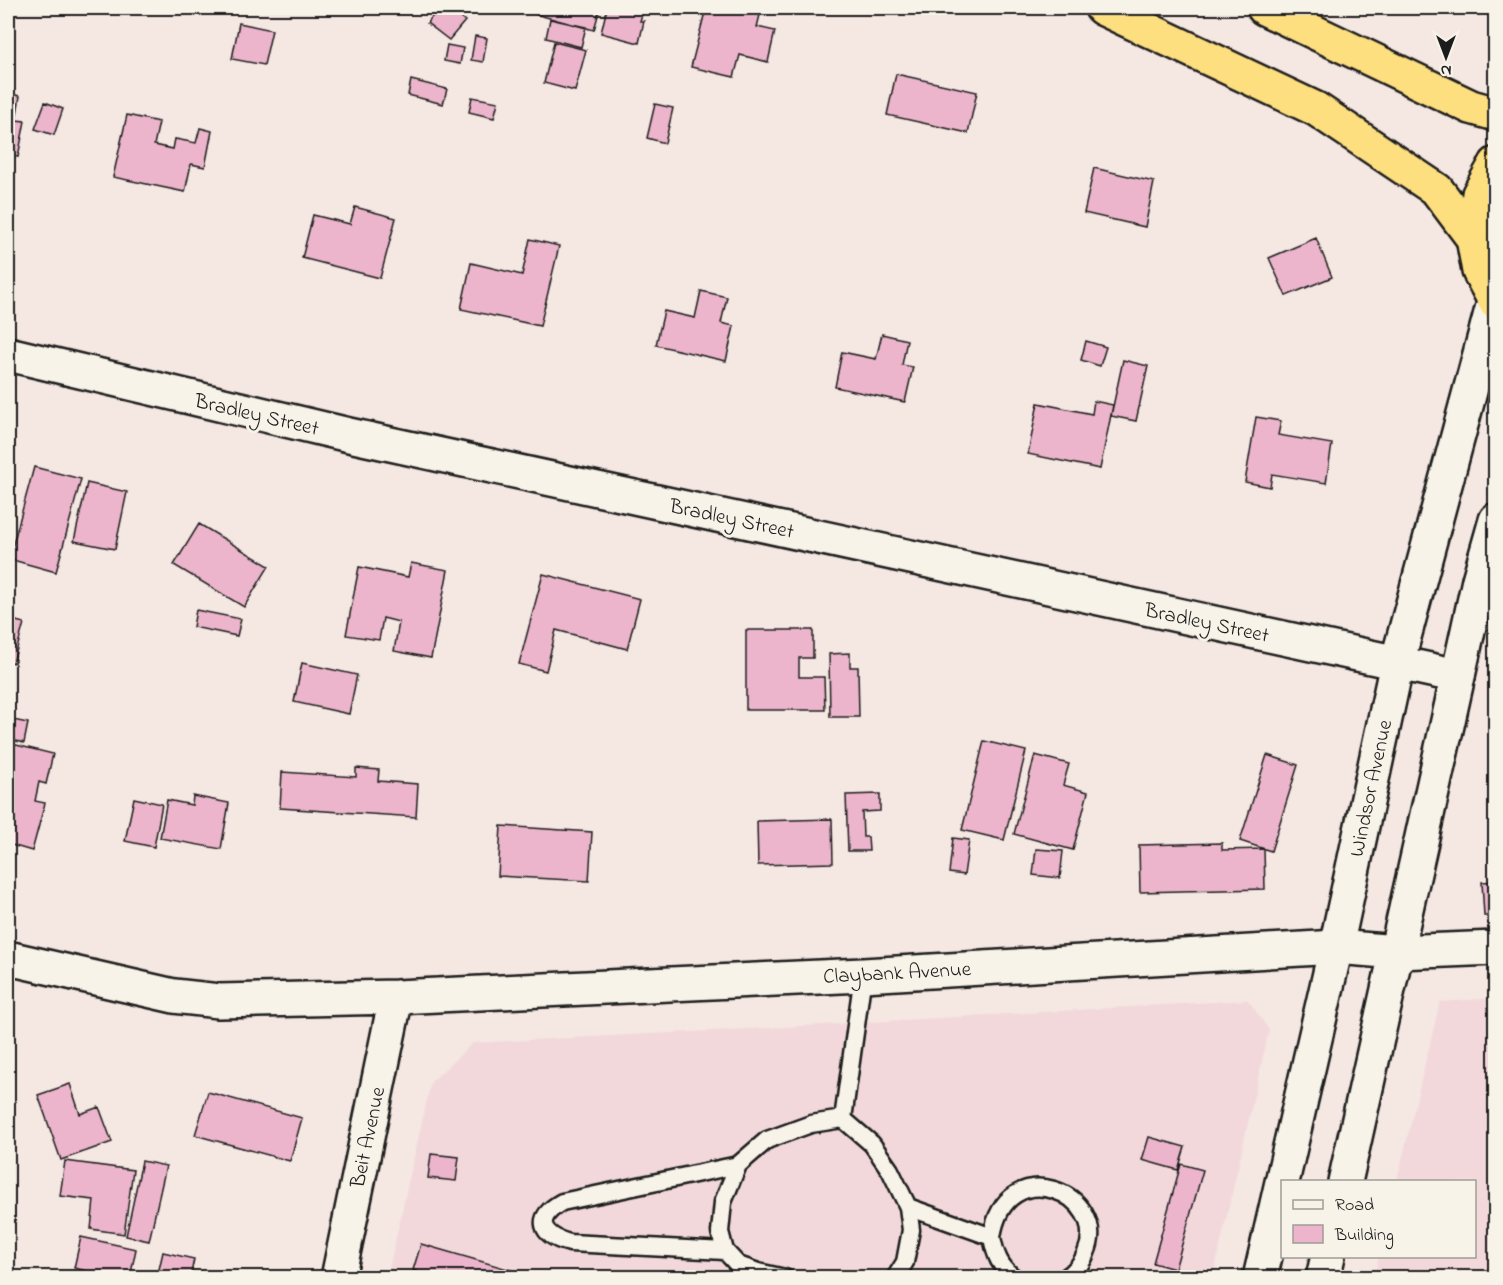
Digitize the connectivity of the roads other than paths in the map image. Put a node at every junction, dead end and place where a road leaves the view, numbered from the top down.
1 (1102, 8) edge
2 (1264, 8) edge
3 (1496, 114) edge
4 (1496, 164) edge
5 (1473, 238) junction
6 (1495, 303) edge
7 (8, 354) edge
8 (1496, 520) edge
9 (1397, 663) junction
10 (1458, 676) junction
11 (1336, 947) junction
12 (1496, 948) edge
13 (1396, 952) junction
14 (8, 958) edge
15 (862, 975) junction
16 (396, 997) junction
17 (843, 1119) junction
18 (738, 1165) junction
19 (1283, 1180) edge
20 (1345, 1180) edge
21 (1281, 1187) edge
22 (908, 1207) junction
23 (992, 1237) junction
24 (725, 1251) junction
25 (1328, 1258) edge
26 (338, 1278) edge
27 (785, 1278) edge
28 (895, 1278) edge
29 (1015, 1278) edge
30 (1065, 1278) edge
31 (1260, 1278) edge
32 (1323, 1278) edge

1 - 5 highway
2 - 3 highway
4 - 5 highway
5 - 6 highway
6 - 9 street, Windsor Avenue
7 - 9 street, Bradley Street
8 - 10 street
9 - 10 street, Bradley Street
9 - 11 street, Windsor Avenue
10 - 13 street
11 - 13 street, Claybank Avenue
11 - 15 street, Claybank Avenue
11 - 19 street, Windsor Avenue
12 - 13 street, Claybank Avenue
13 - 20 street
14 - 16 street, Claybank Avenue
15 - 16 street, Claybank Avenue
15 - 17 lane
16 - 26 street, Beit Avenue
17 - 18 lane
17 - 22 lane
18 - 24 lane
18 - 24 lane
21 - 31 street, Windsor Avenue
22 - 23 lane
22 - 28 lane
23 - 29 lane
23 - 30 lane
24 - 27 lane
25 - 32 street

